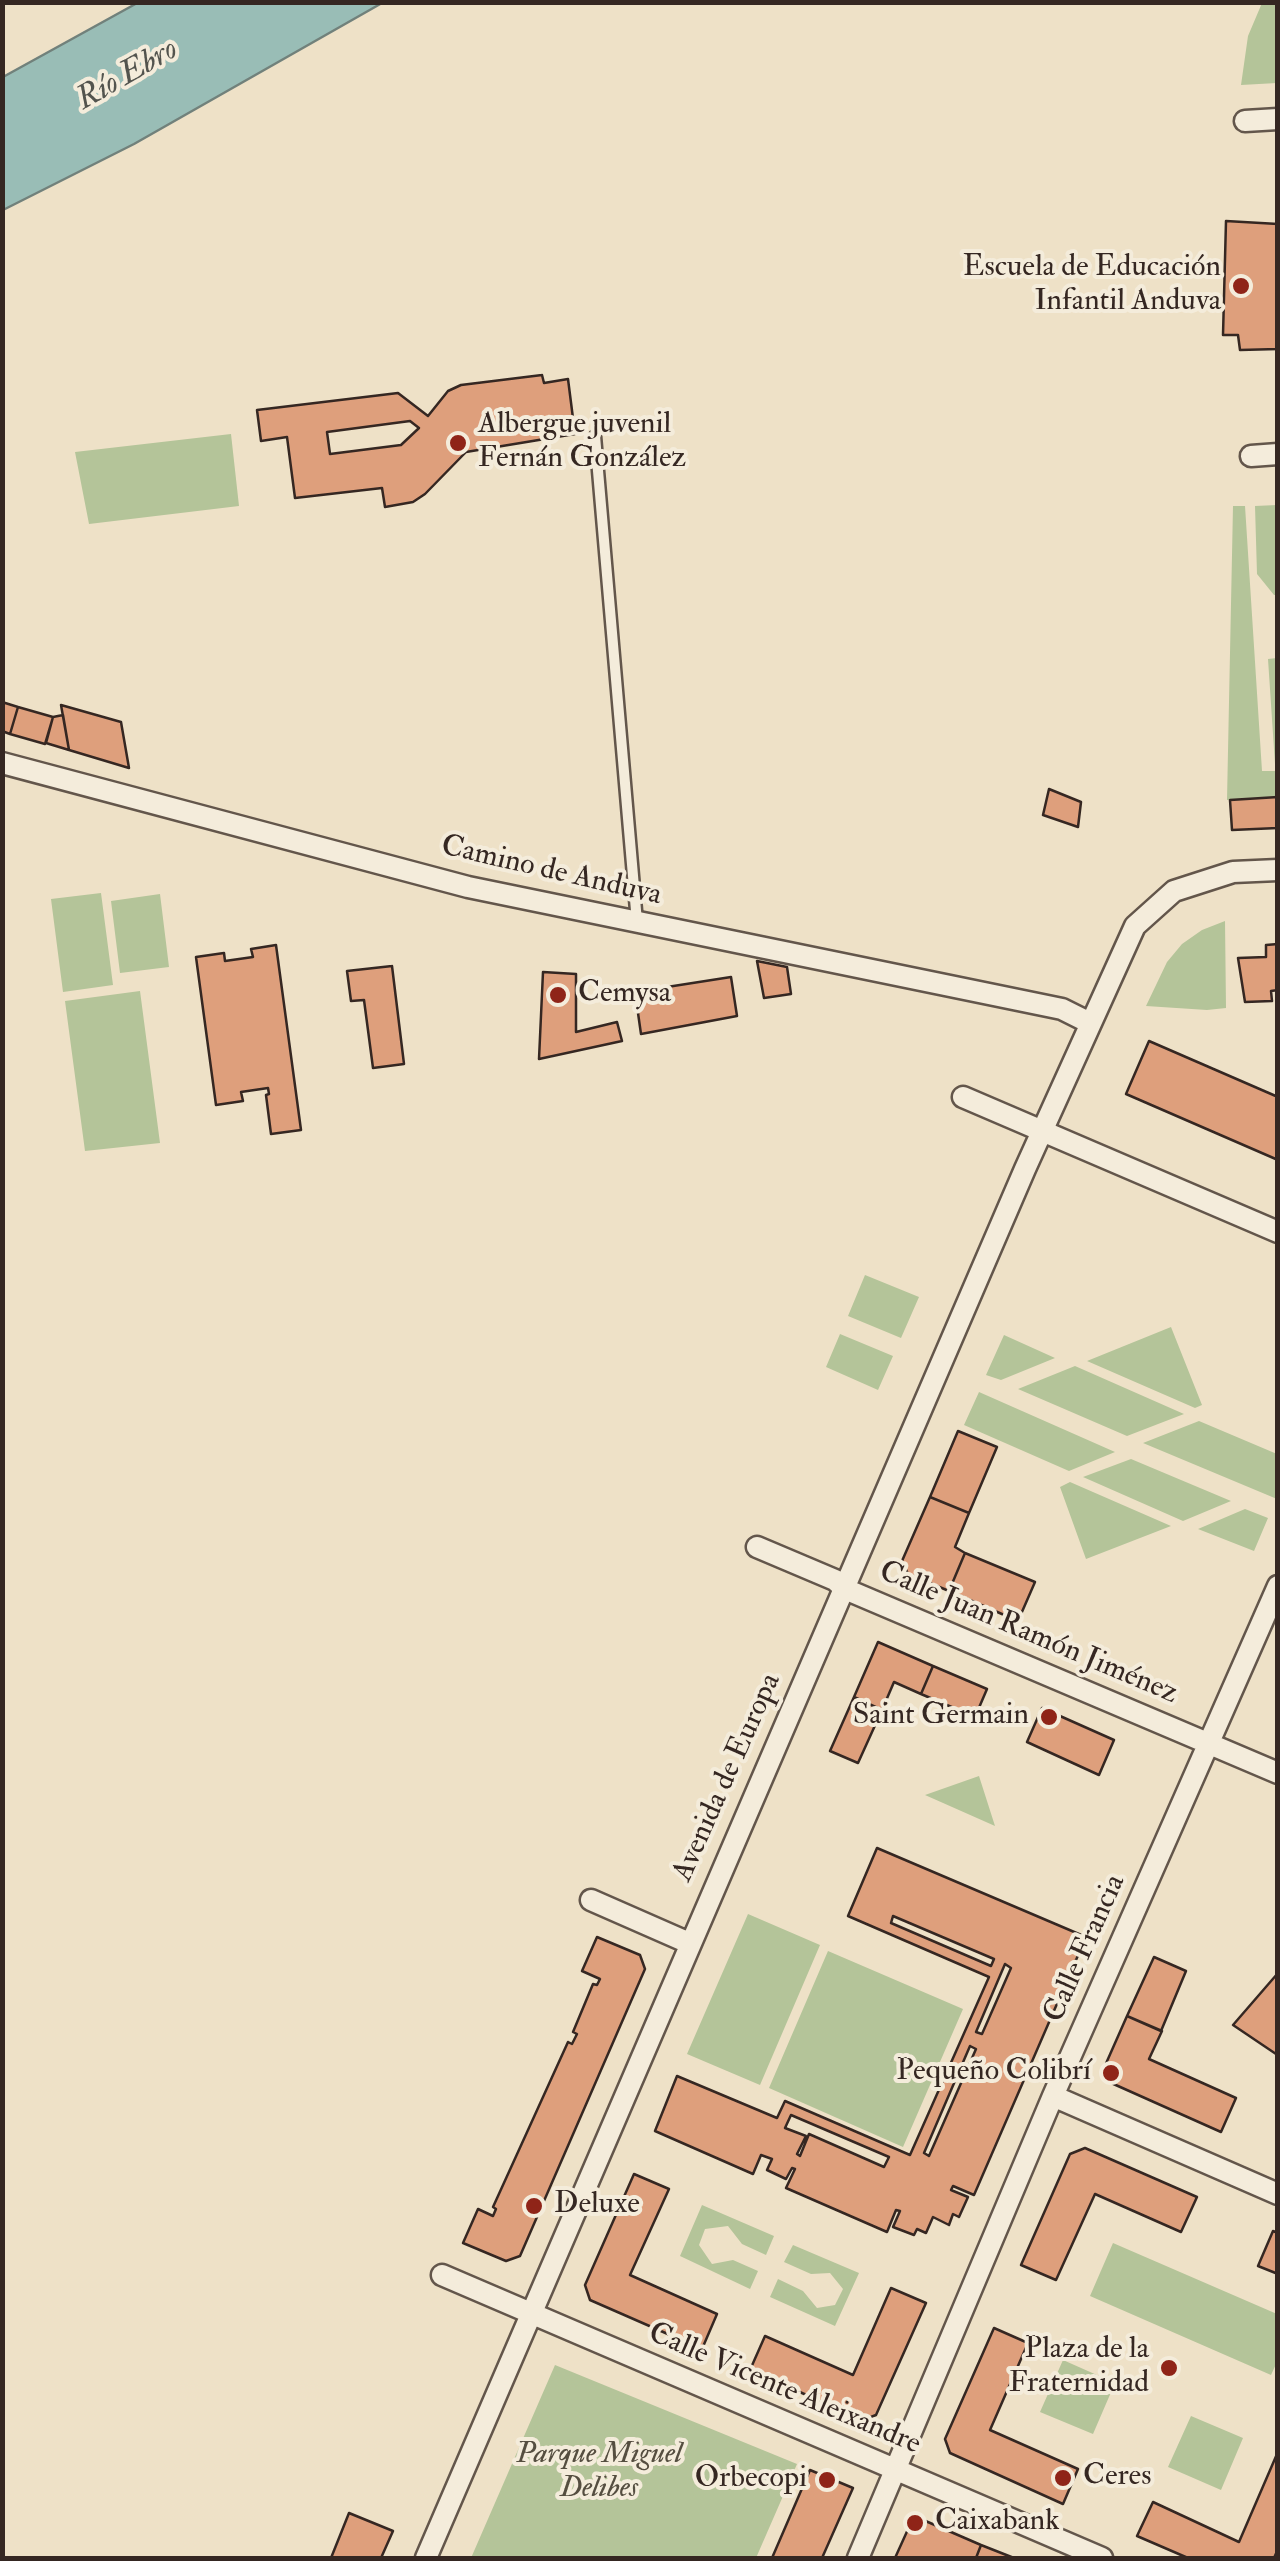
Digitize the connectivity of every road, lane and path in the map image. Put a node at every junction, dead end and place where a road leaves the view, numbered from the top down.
1 (1278, 119) edge
2 (1245, 121) dead end
3 (594, 436) dead end
4 (1278, 454) edge
5 (1251, 456) dead end
6 (2, 763) edge
7 (1278, 870) edge
8 (637, 923) junction
9 (1090, 1024) junction
10 (964, 1096) dead end
11 (1042, 1132) junction
12 (1278, 1232) edge
13 (758, 1547) dead end
14 (1278, 1586) edge
15 (845, 1589) junction
16 (1210, 1744) junction
17 (1278, 1773) edge
18 (591, 1900) dead end
19 (689, 1943) junction
20 (1054, 2096) junction
21 (1278, 2194) edge
22 (442, 2275) dead end
23 (530, 2313) junction
24 (896, 2470) junction
25 (426, 2558) edge
26 (858, 2558) edge
27 (1102, 2558) edge

1 - 2 street
3 - 8 lane
4 - 5 street
6 - 8 street, Camino de Anduva
7 - 9 street, Avenida de Europa
8 - 9 street, Camino de Anduva
9 - 11 street, Avenida de Europa
10 - 11 street
11 - 12 street
11 - 15 street, Avenida de Europa
13 - 15 street, Calle Juan Ramón Jiménez
14 - 16 street, Calle Francia
15 - 16 street, Calle Juan Ramón Jiménez
15 - 19 street, Avenida de Europa
16 - 17 street, Calle Juan Ramón Jiménez
16 - 20 street, Calle Francia
18 - 19 street
19 - 23 street, Avenida de Europa
20 - 21 street
20 - 24 street, Calle Francia
22 - 23 street, Calle Vicente Aleixandre
23 - 24 street, Calle Vicente Aleixandre
23 - 25 street, Avenida de Europa
24 - 26 street, Calle Francia
24 - 27 street, Calle Vicente Aleixandre

